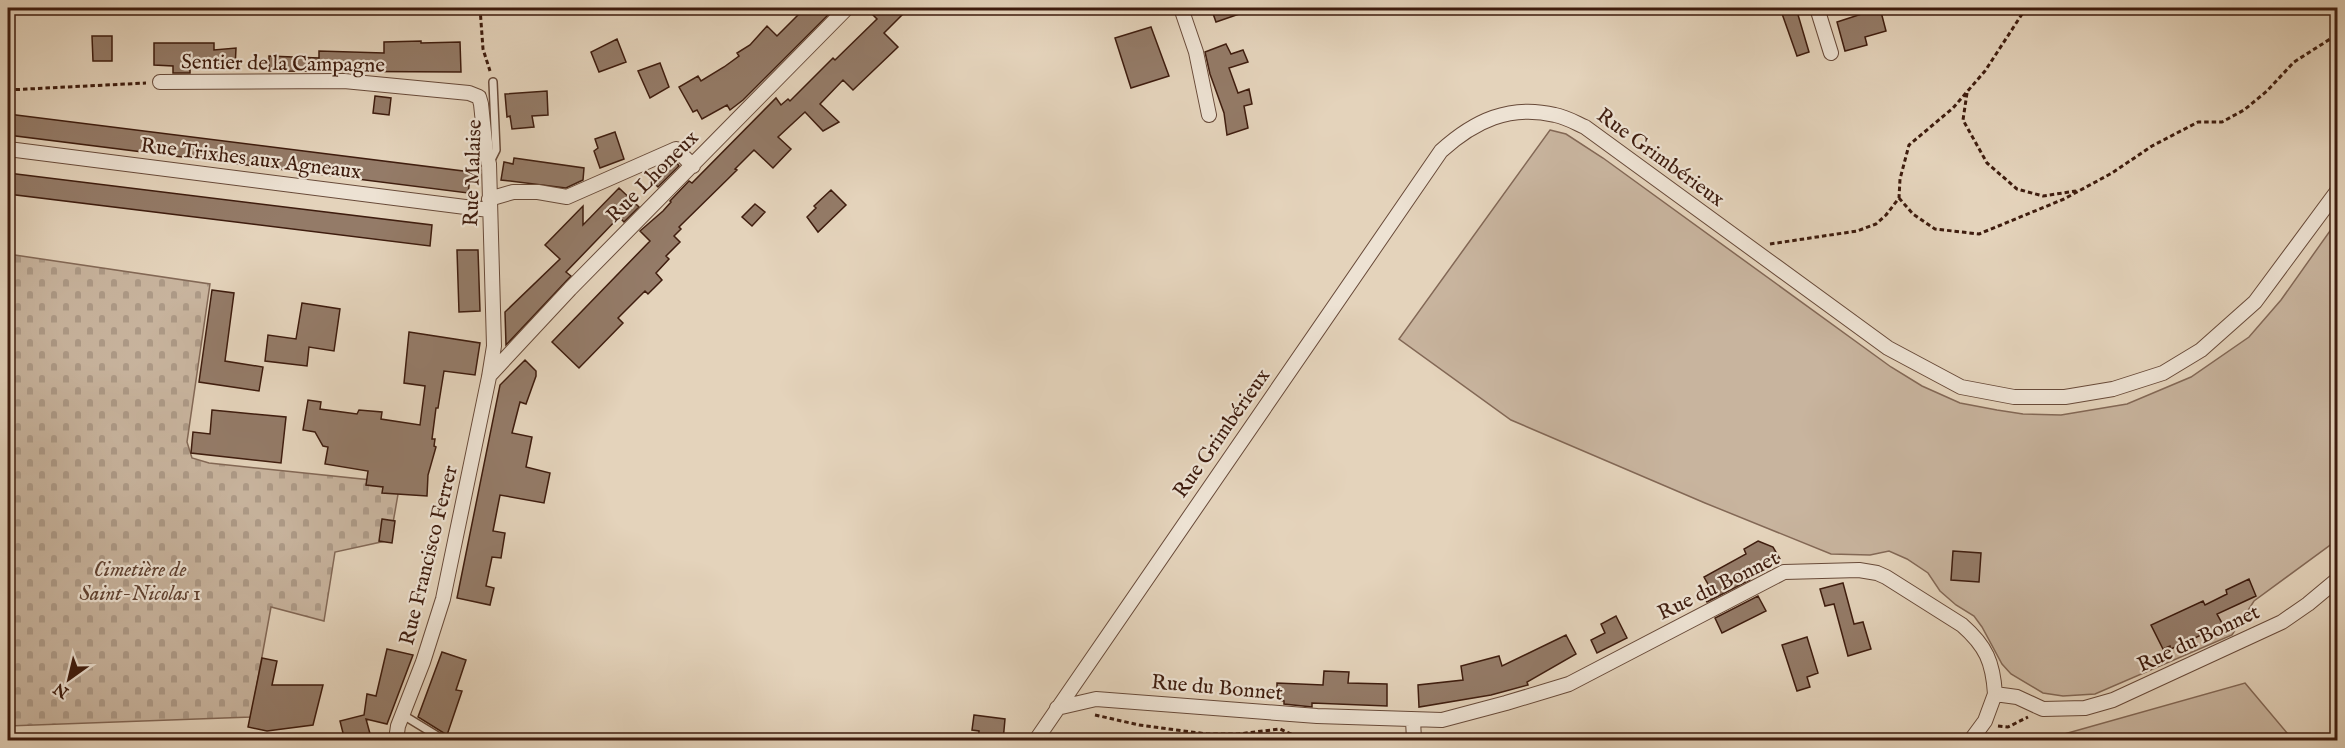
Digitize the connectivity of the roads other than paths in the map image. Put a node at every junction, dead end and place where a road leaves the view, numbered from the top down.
1 (847, 8) edge
2 (1181, 8) edge
3 (1818, 8) edge
4 (1831, 53) dead end
5 (160, 82) road end
6 (493, 82) road end
7 (1209, 115) dead end
8 (8, 149) edge
9 (489, 164) junction
10 (693, 166) junction
11 (2337, 190) edge
12 (489, 204) junction
13 (489, 377) junction
14 (2337, 579) edge
15 (1995, 694) junction
16 (1057, 708) junction
17 (403, 715) junction
18 (1413, 720) junction
19 (396, 741) edge
20 (444, 741) edge
21 (1036, 741) edge
22 (1414, 741) edge
23 (1971, 741) edge

1 - 10 street, Rue Lhoneux
2 - 7 street
3 - 4 street
5 - 9 street, Sentier de la Campagne
6 - 9 lane, Rue Malaise
8 - 12 street, Rue Trixhes aux Agneaux
9 - 12 street, Rue Malaise
10 - 12 street
10 - 13 street, Rue Lhoneux
11 - 16 street, Rue Grimbérieux
12 - 13 street, Rue Malaise
13 - 17 street, Rue Francisco Ferrer
14 - 15 street, Rue du Bonnet
15 - 18 street, Rue du Bonnet
15 - 23 street, Rue du Bonnet
16 - 18 street, Rue du Bonnet
16 - 21 street
17 - 19 street, Rue Francisco Ferrer
17 - 20 lane
18 - 22 street

